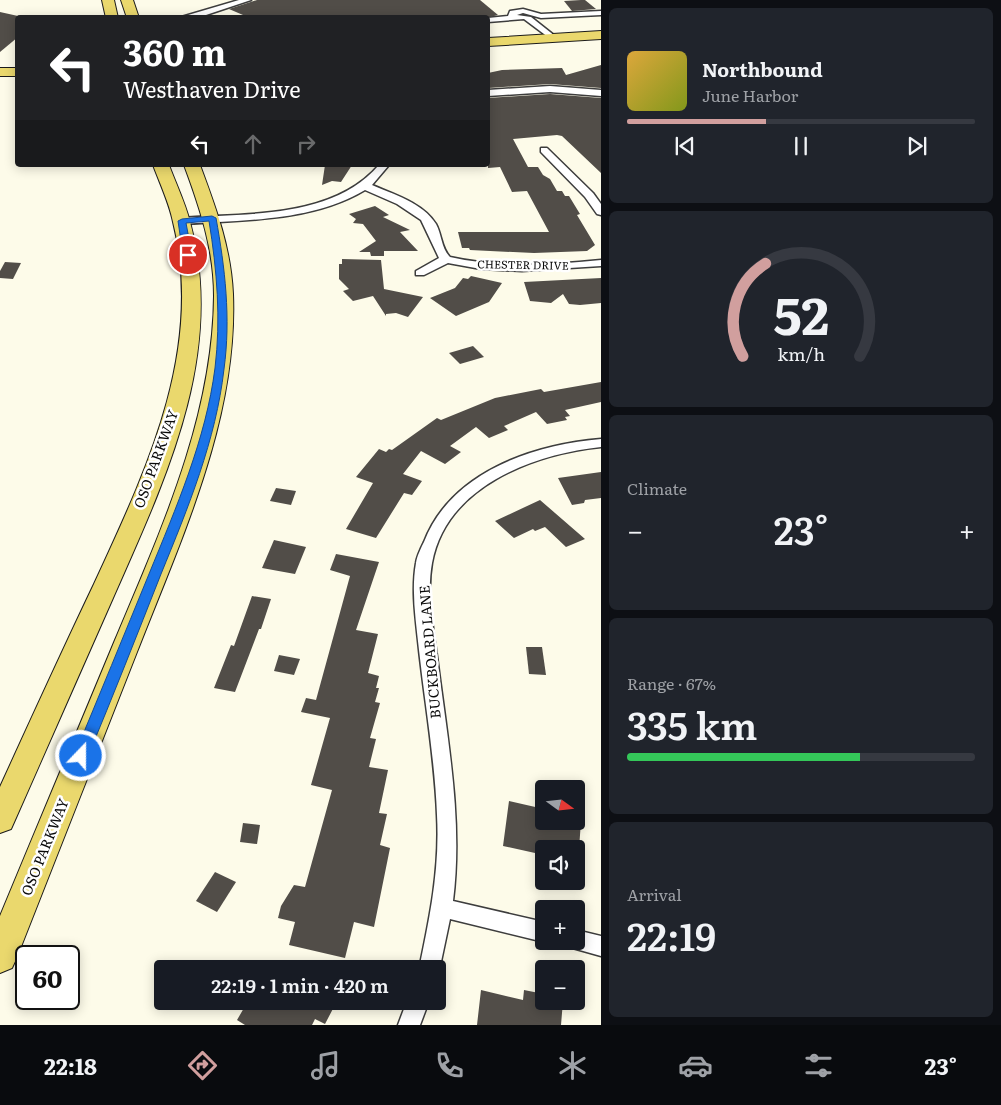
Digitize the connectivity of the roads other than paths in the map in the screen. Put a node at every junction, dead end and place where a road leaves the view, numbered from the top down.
1 (108, 0) edge
2 (127, 0) edge
3 (247, 0) edge
4 (601, 13) edge
5 (111, 15) edge
6 (132, 15) edge
7 (200, 15) edge
8 (512, 18) junction
9 (528, 18) junction
10 (490, 20) edge
11 (544, 25) junction
12 (601, 26) edge
13 (490, 33) edge
14 (601, 35) edge
15 (490, 41) edge
16 (0, 62) edge
17 (15, 62) edge
18 (0, 72) edge
19 (15, 72) edge
20 (490, 93) edge
21 (601, 93) edge
22 (544, 150) dead end
23 (162, 167) edge
24 (193, 167) edge
25 (383, 167) edge
26 (365, 186) junction
27 (601, 212) edge
28 (212, 218) junction
29 (182, 221) junction
30 (446, 259) junction
31 (601, 263) edge
32 (420, 273) dead end
33 (601, 443) edge
34 (0, 820) edge
35 (442, 908) junction
36 (535, 930) edge
37 (585, 942) edge
38 (601, 946) edge
39 (0, 957) edge
40 (432, 960) edge
41 (415, 1010) edge
42 (409, 1025) edge

1 - 5 main road
2 - 6 main road
3 - 7 street
4 - 11 street
8 - 9 street
8 - 10 street
8 - 11 street
9 - 11 street
9 - 11 street
11 - 12 main road
11 - 13 main road
11 - 14 main road
11 - 15 main road
16 - 17 main road
18 - 19 main road
20 - 21 street
22 - 27 street
23 - 29 main road, OSO PARKWAY
24 - 28 main road, OSO PARKWAY
25 - 26 street
26 - 28 street
26 - 30 street
28 - 29 street
28 - 39 main road, OSO PARKWAY
29 - 34 main road, OSO PARKWAY
30 - 31 street, CHESTER DRIVE
30 - 32 street
33 - 35 street, BUCKBOARD LANE
35 - 36 street
35 - 40 street, BUCKBOARD LANE
37 - 38 street
41 - 42 street

